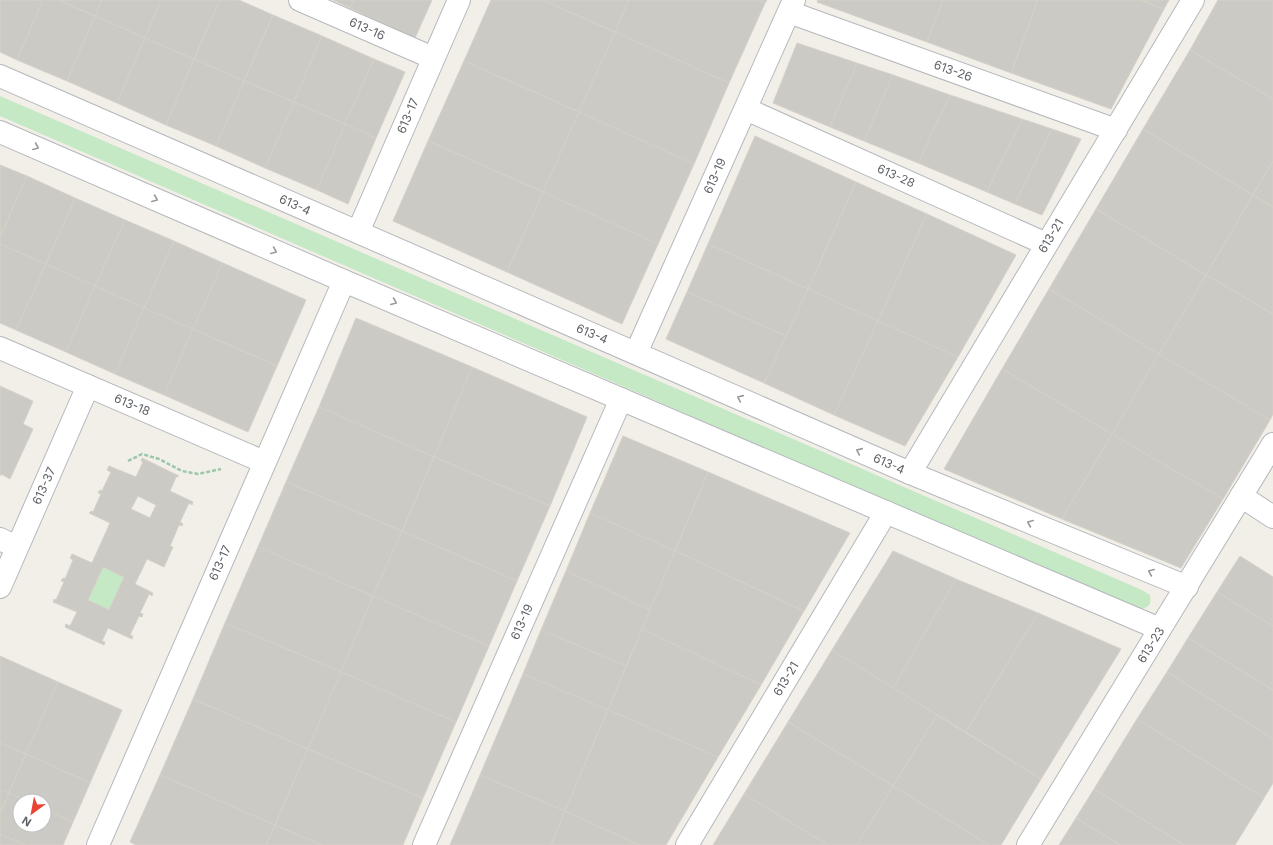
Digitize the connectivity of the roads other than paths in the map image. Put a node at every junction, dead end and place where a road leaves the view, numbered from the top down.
1 (300, 0) edge
2 (459, 0) edge
3 (1193, 0) edge
4 (792, 6) edge
5 (433, 58) junction
6 (0, 76) edge
7 (746, 109) junction
8 (1116, 130) junction
9 (0, 132) edge
10 (358, 232) junction
11 (1046, 244) junction
12 (344, 281) junction
13 (0, 348) edge
14 (636, 353) junction
15 (88, 386) junction
16 (621, 399) junction
17 (1273, 444) edge
18 (264, 462) junction
19 (910, 473) junction
20 (1241, 496) junction
21 (886, 512) junction
22 (1273, 517) edge
23 (9, 543) edge
24 (0, 586) edge
25 (1187, 587) junction
26 (1160, 629) junction
27 (98, 845) edge
28 (424, 845) edge
29 (687, 845) edge
30 (1028, 845) edge

1 - 5 street, 613-16
2 - 5 street, 613-17
3 - 8 street, 613-21
4 - 7 street, 613-19
4 - 8 street, 613-26
5 - 10 street, 613-17
6 - 10 street, 613-4
7 - 11 street, 613-28
7 - 14 street, 613-19
8 - 11 street, 613-21
9 -> 12 street
10 - 14 street, 613-4
11 - 19 street, 613-21
12 -> 16 street
12 - 18 street, 613-17
13 - 15 street, 613-18
19 -> 14 street, 613-4
15 - 18 street, 613-18
15 - 23 street, 613-37
16 - 21 street
16 - 28 street, 613-19
17 - 20 street, 613-23
18 - 27 street, 613-17
25 -> 19 street, 613-4
20 - 22 street
20 - 25 street, 613-23
21 - 26 street
21 - 29 street, 613-21
23 - 24 street, 613-37
25 - 26 street, 613-23
26 - 30 street, 613-23

